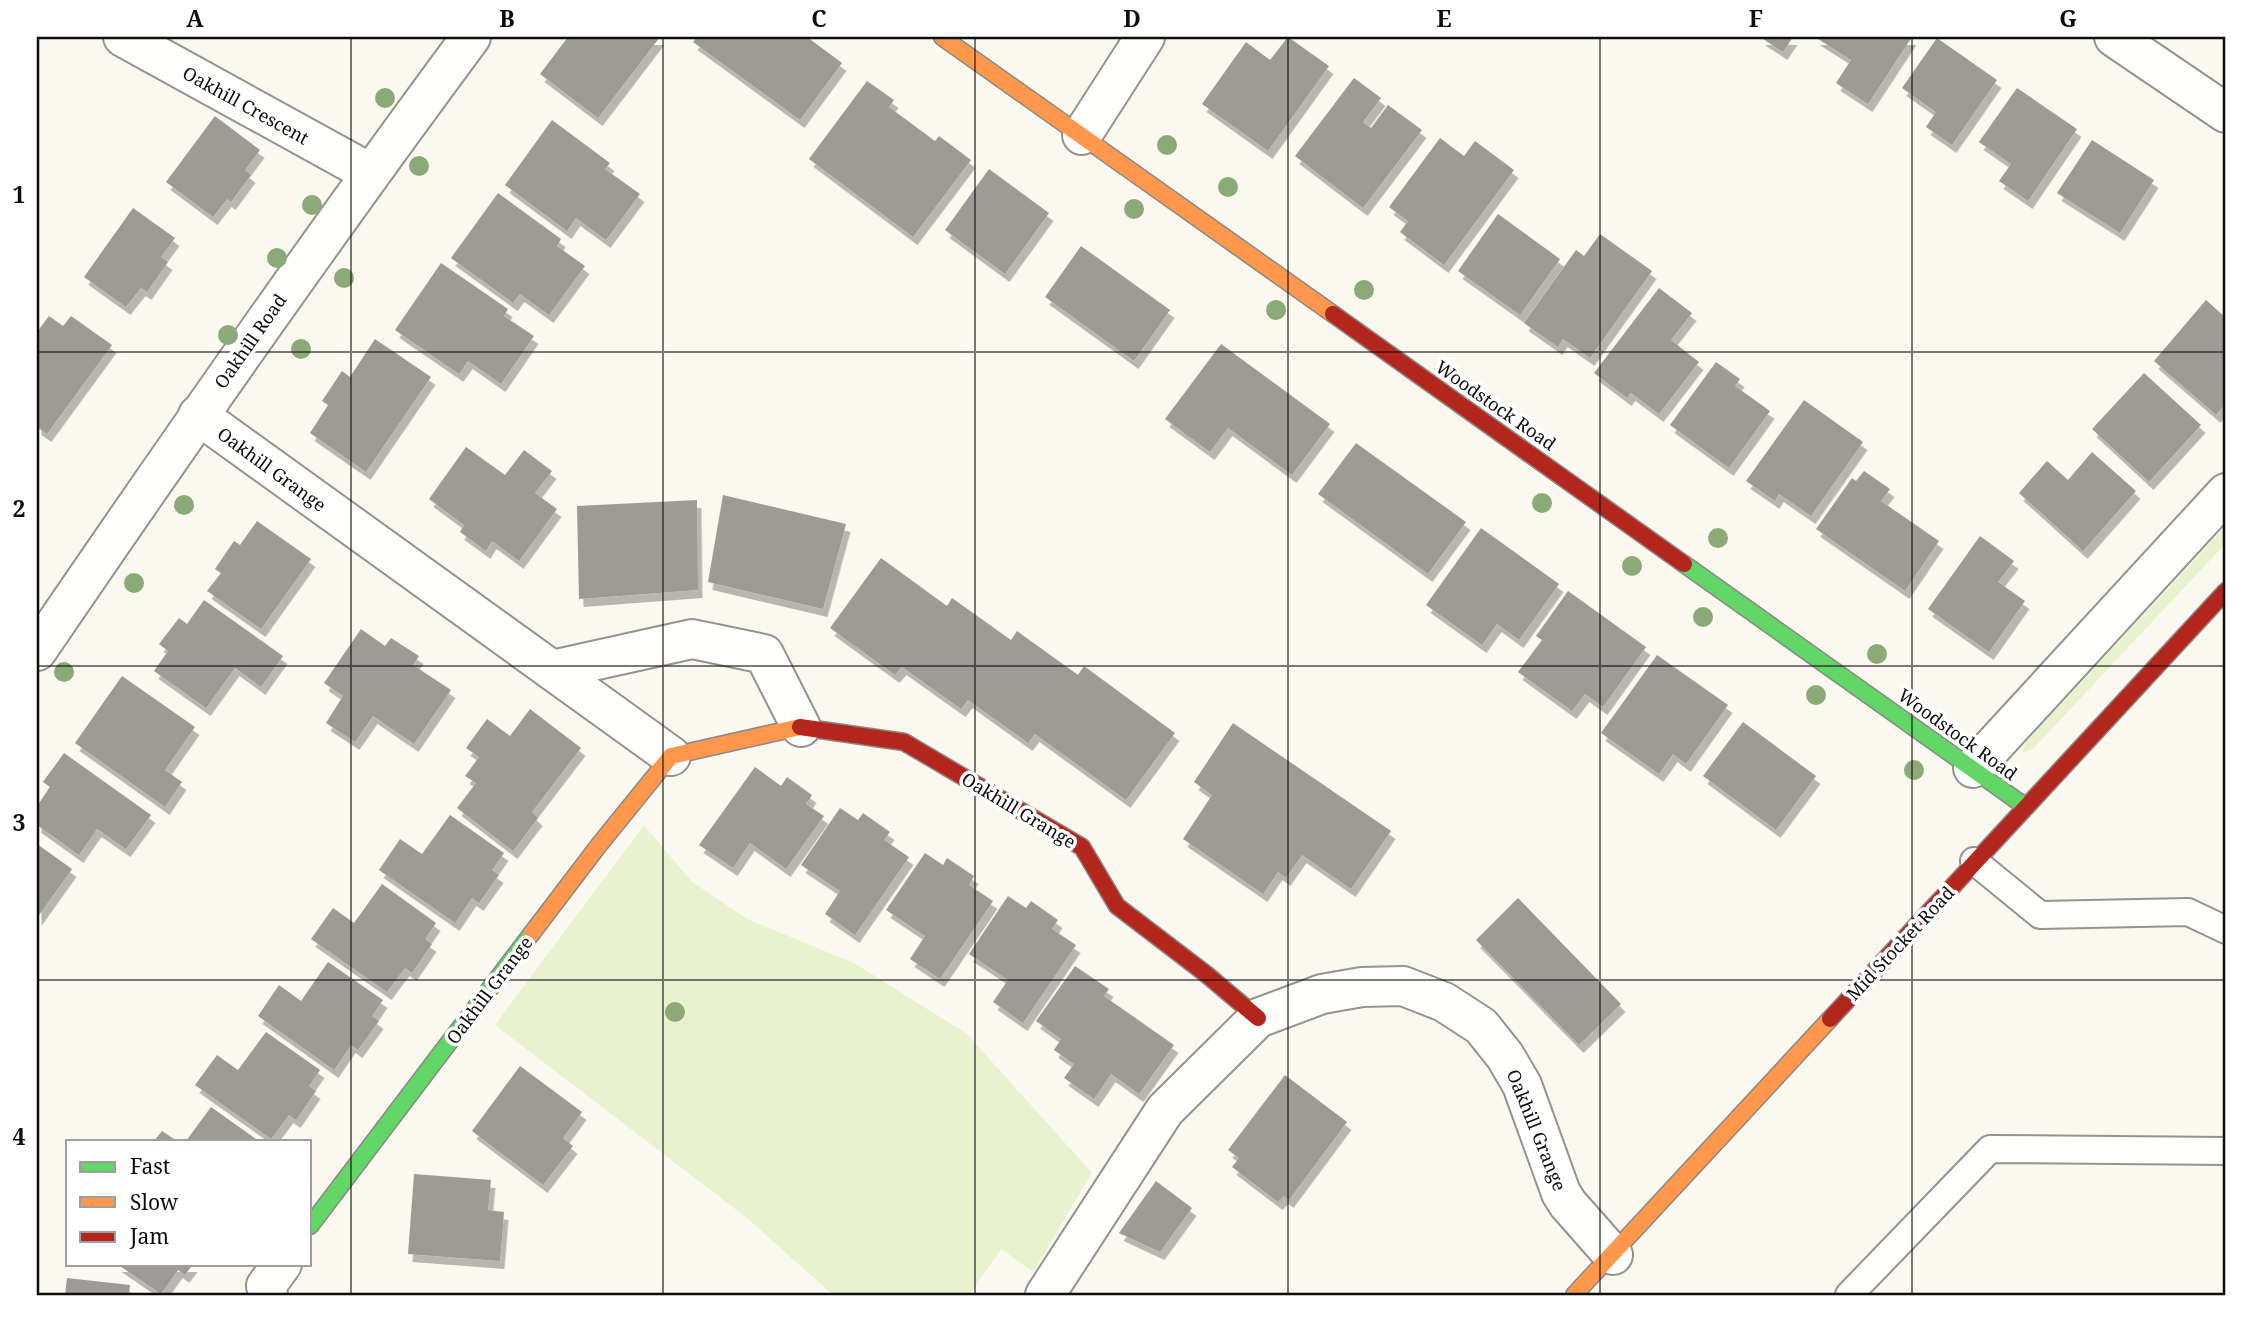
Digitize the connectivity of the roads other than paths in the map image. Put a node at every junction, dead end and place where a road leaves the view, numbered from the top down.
1 (123, 37) edge
2 (471, 37) edge
3 (942, 37) edge
4 (1145, 37) edge
5 (2114, 37) edge
6 (2226, 113) edge
7 (1082, 135) junction
8 (370, 173) junction
9 (198, 415) junction
10 (2226, 493) edge
11 (2226, 591) edge
12 (37, 651) edge
13 (552, 670) junction
14 (801, 727) junction
15 (671, 756) junction
16 (1973, 768) junction
17 (2026, 807) junction
18 (1974, 861) junction
19 (2226, 930) edge
20 (1258, 1018) junction
21 (2226, 1151) edge
22 (312, 1223) edge
23 (1613, 1255) junction
24 (281, 1266) edge
25 (268, 1295) edge
26 (1045, 1295) edge
27 (1574, 1295) edge
28 (1849, 1295) edge

1 - 8 street, Oakhill Crescent
2 - 8 street, Oakhill Road
3 - 7 street, Woodstock Road
4 - 7 street
5 - 6 street
7 - 16 street, Woodstock Road
8 - 9 street, Oakhill Road
9 - 12 street, Oakhill Road
9 - 13 street, Oakhill Grange
10 - 16 street
11 - 17 street, Mid Stocket Road
13 - 14 street
13 - 15 street, Oakhill Grange
14 - 15 street, Oakhill Grange
14 - 20 street, Oakhill Grange
15 - 22 street, Oakhill Grange
16 - 17 street, Woodstock Road
17 - 18 street, Mid Stocket Road
18 - 19 lane
18 - 23 street, Mid Stocket Road
20 - 23 street, Oakhill Grange
20 - 26 street, Oakhill Grange
21 - 28 lane
23 - 27 street, Mid Stocket Road
24 - 25 street

